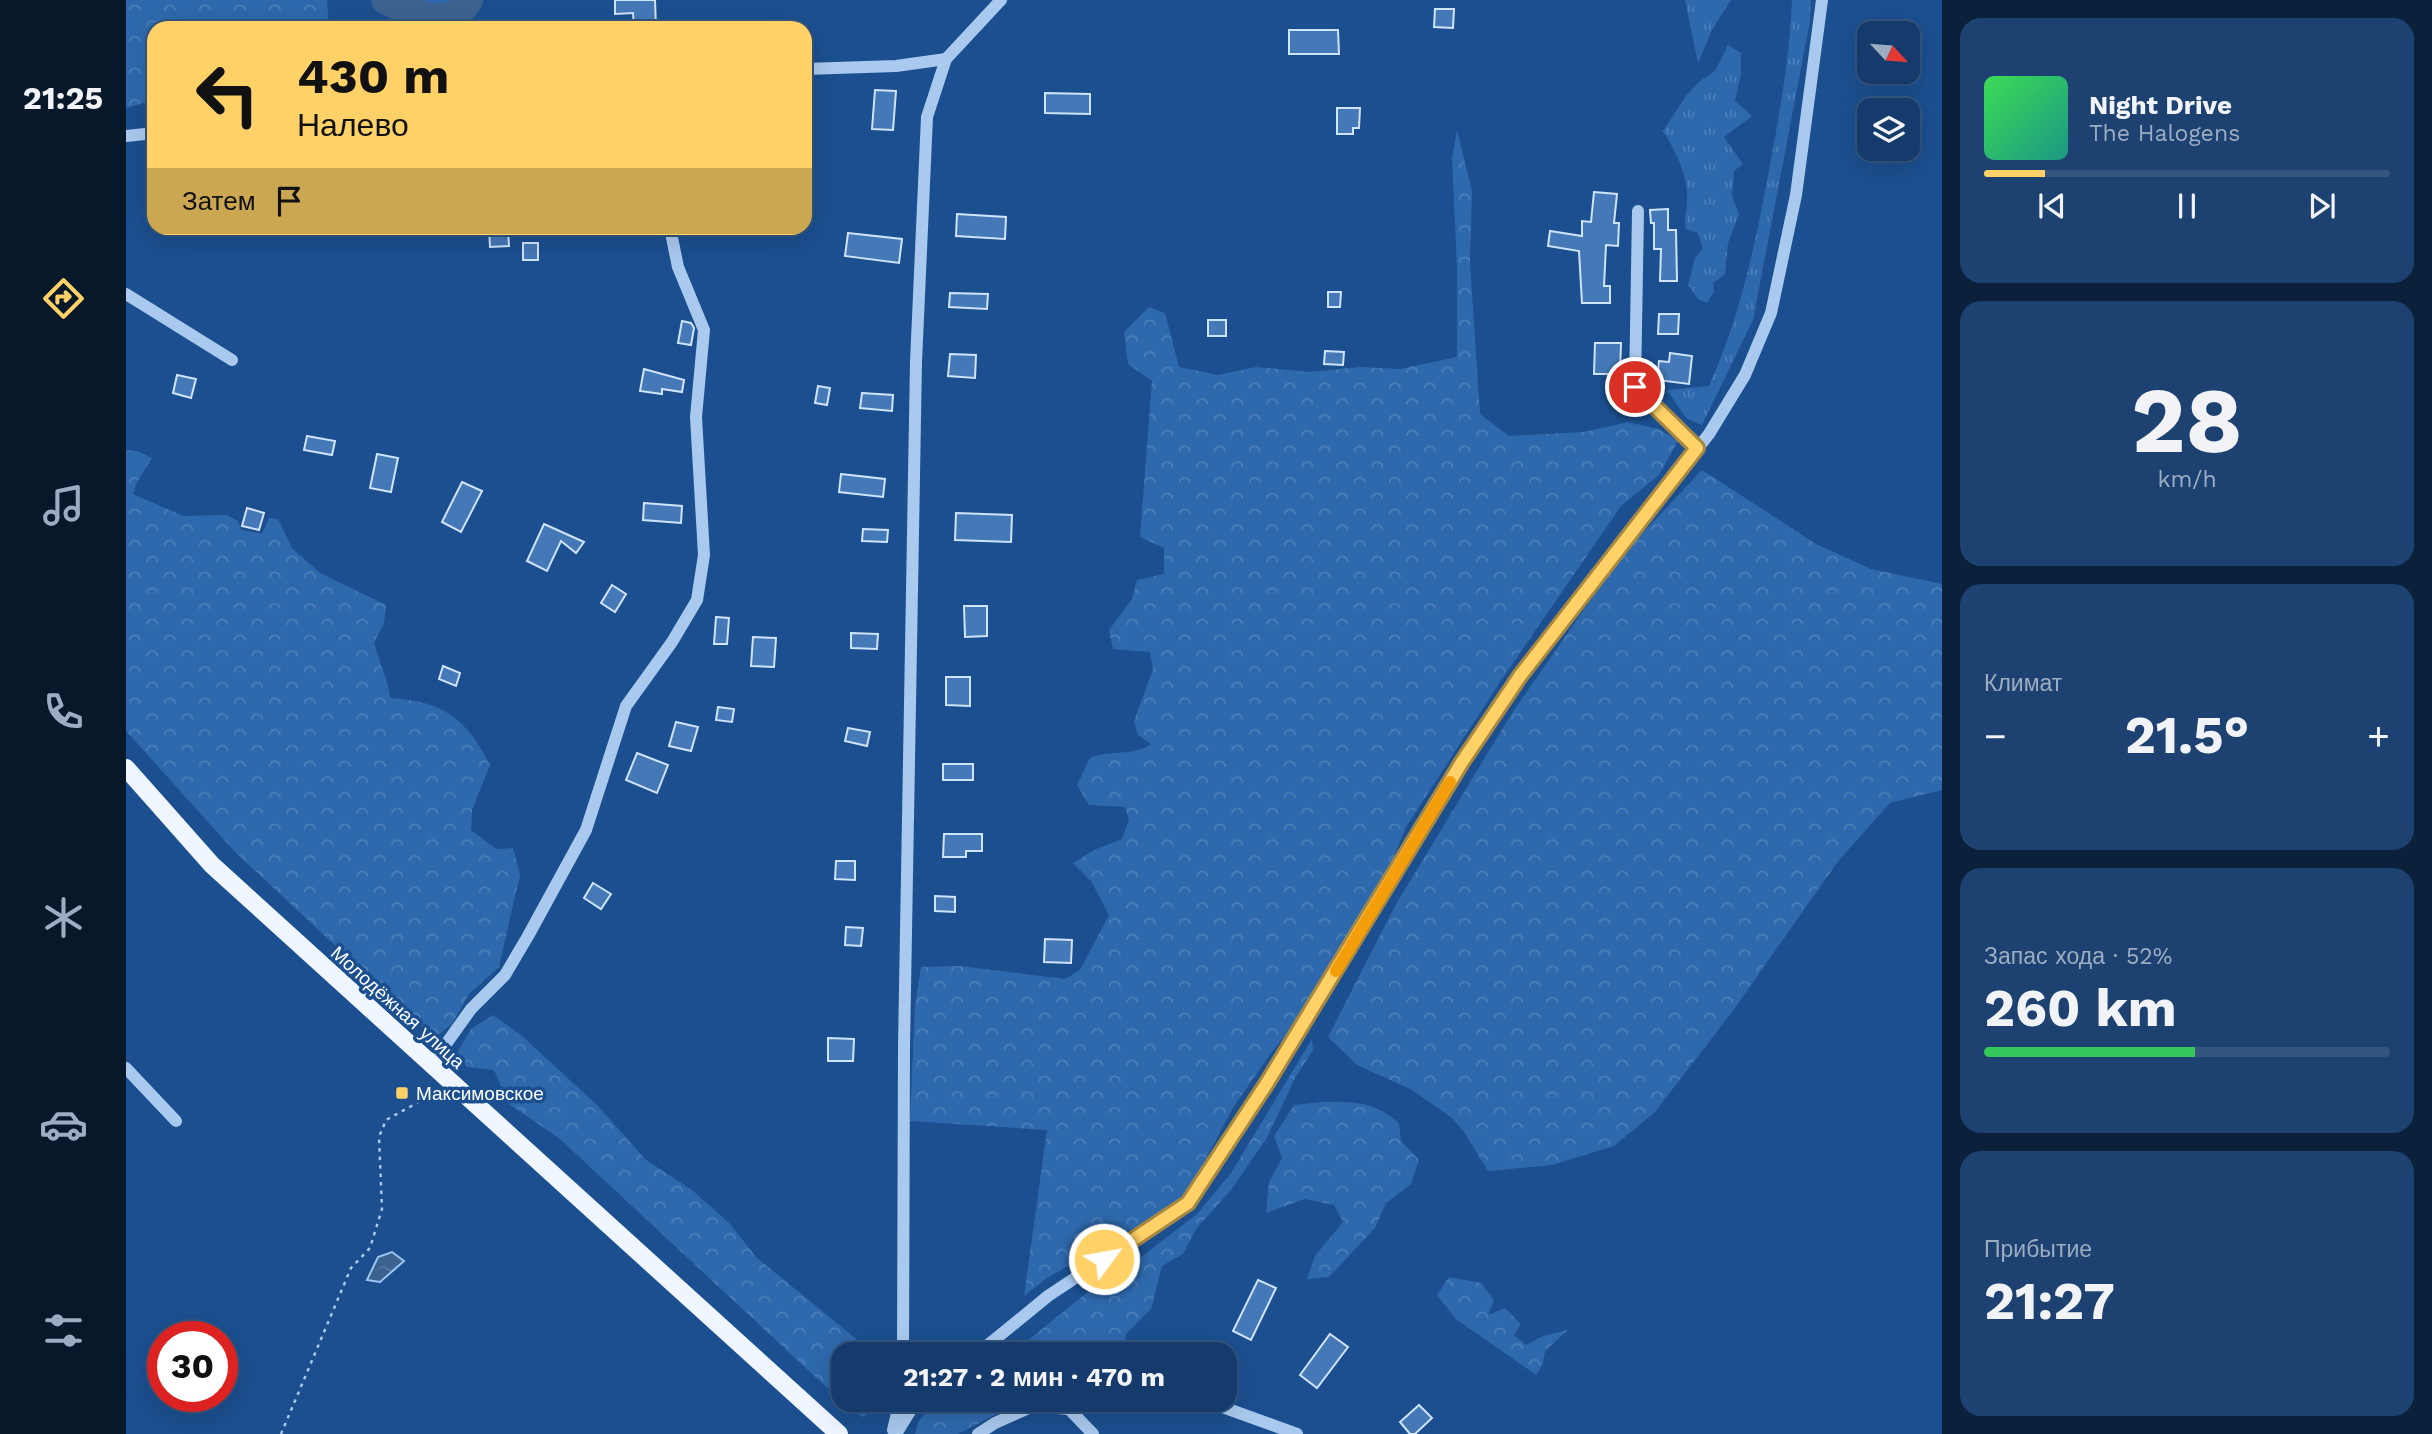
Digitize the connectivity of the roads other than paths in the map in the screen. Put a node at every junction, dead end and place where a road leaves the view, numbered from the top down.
1 (1001, 0) edge
2 (1822, 0) edge
3 (946, 59) junction
4 (812, 69) edge
5 (147, 134) edge
6 (126, 136) edge
7 (1638, 211) dead end
8 (671, 235) edge
9 (126, 294) edge
10 (232, 360) dead end
11 (1697, 448) junction
12 (126, 768) edge
13 (431, 1065) junction
14 (126, 1068) edge
15 (176, 1121) dead end
16 (903, 1342) edge
17 (992, 1342) edge
18 (898, 1412) edge
19 (909, 1412) edge
20 (1020, 1412) edge
21 (1072, 1412) edge
22 (1236, 1412) edge
23 (839, 1434) edge
24 (894, 1434) edge
25 (978, 1434) edge
26 (1093, 1434) edge
27 (1297, 1434) edge

1 - 3 street
2 - 11 street
3 - 4 street
3 - 16 street
5 - 6 street
7 - 11 street
8 - 13 street
9 - 10 street
11 - 17 street
12 - 13 main road, Молодёжная улица
13 - 23 main road, Молодёжная улица
14 - 15 street
18 - 24 street
19 - 24 street
20 - 25 street
21 - 26 street
22 - 27 street

